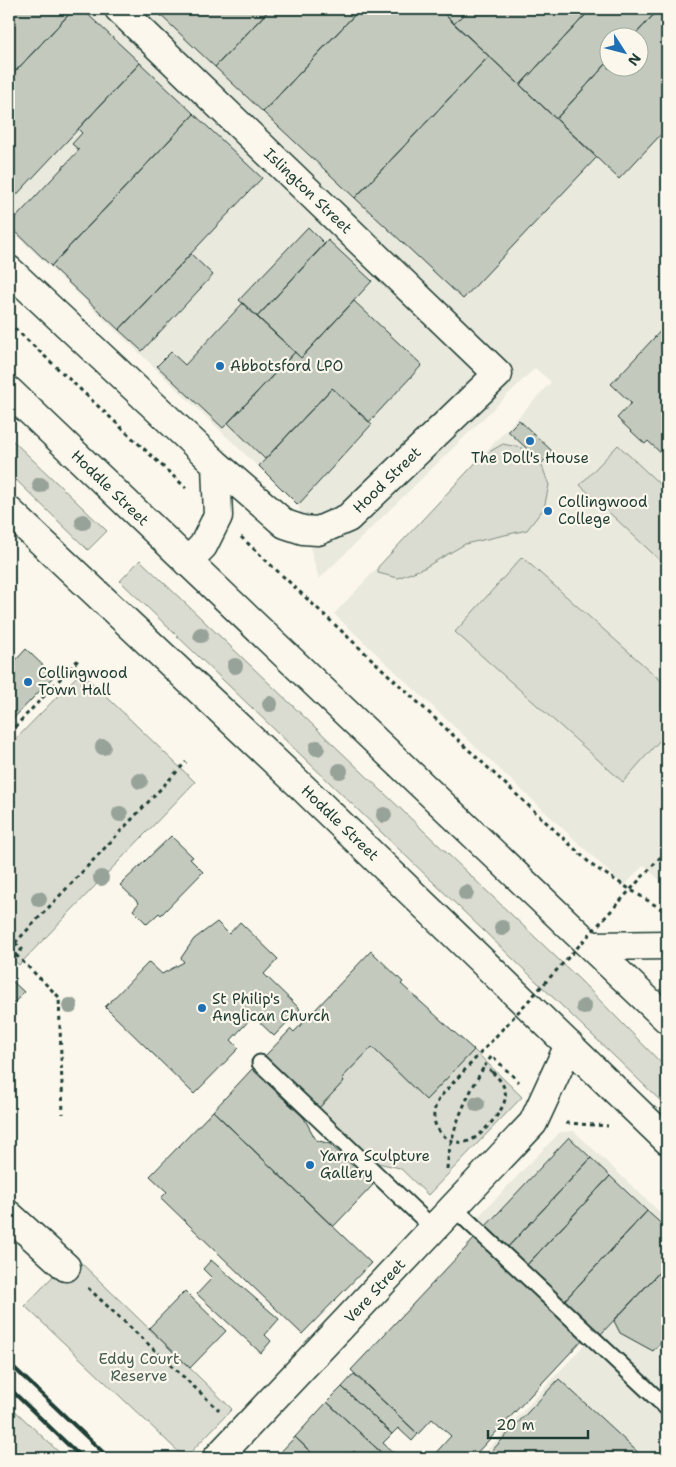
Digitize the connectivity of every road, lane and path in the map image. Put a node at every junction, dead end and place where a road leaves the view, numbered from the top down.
1 (119, 9) edge
2 (9, 270) edge
3 (9, 323) edge
4 (498, 374) joint
5 (9, 391) edge
6 (216, 464) junction
7 (9, 511) edge
8 (218, 516) junction
9 (187, 562) junction
10 (79, 659) dead end
11 (9, 733) edge
12 (186, 762) dead end
13 (667, 850) edge
14 (663, 891) dead end
15 (667, 894) edge
16 (667, 913) edge
17 (9, 938) edge
18 (15, 943) junction
19 (667, 945) edge
20 (593, 946) junction
21 (16, 955) junction
22 (9, 960) edge
23 (667, 1019) edge
24 (569, 1045) junction
25 (492, 1056) dead end
26 (260, 1063) dead end
27 (485, 1065) junction
28 (63, 1114) dead end
29 (533, 1123) junction
30 (661, 1134) edge
31 (449, 1176) dead end
32 (453, 1208) junction
33 (9, 1215) edge
34 (434, 1229) junction
35 (66, 1267) joint
36 (667, 1408) edge
37 (242, 1432) junction
38 (217, 1458) edge

1 - 4 main road, Islington Street
2 - 6 main road, Hood Street
3 - 8 path
4 - 6 main road, Hood Street
5 - 9 main road, Hoddle Street
6 - 8 main road
7 - 24 main road, Hoddle Street
8 - 9 main road
8 - 16 path
9 - 20 main road, Hoddle Street
10 - 11 path
12 - 18 path
13 - 27 path, bridge
14 - 15 path
17 - 18 path
18 - 21 path
19 - 20 main road
20 - 23 main road, Hoddle Street
21 - 22 path
21 - 28 path
24 - 29 main road, Vere Street
24 - 30 main road, Hoddle Street
25 - 27 path
26 - 34 lane
27 - 31 path
29 - 30 path
29 - 32 main road, Vere Street
32 - 34 main road, Vere Street
32 - 36 lane
33 - 35 main road
34 - 37 main road, Vere Street
35 - 37 path
37 - 38 main road, Vere Street

